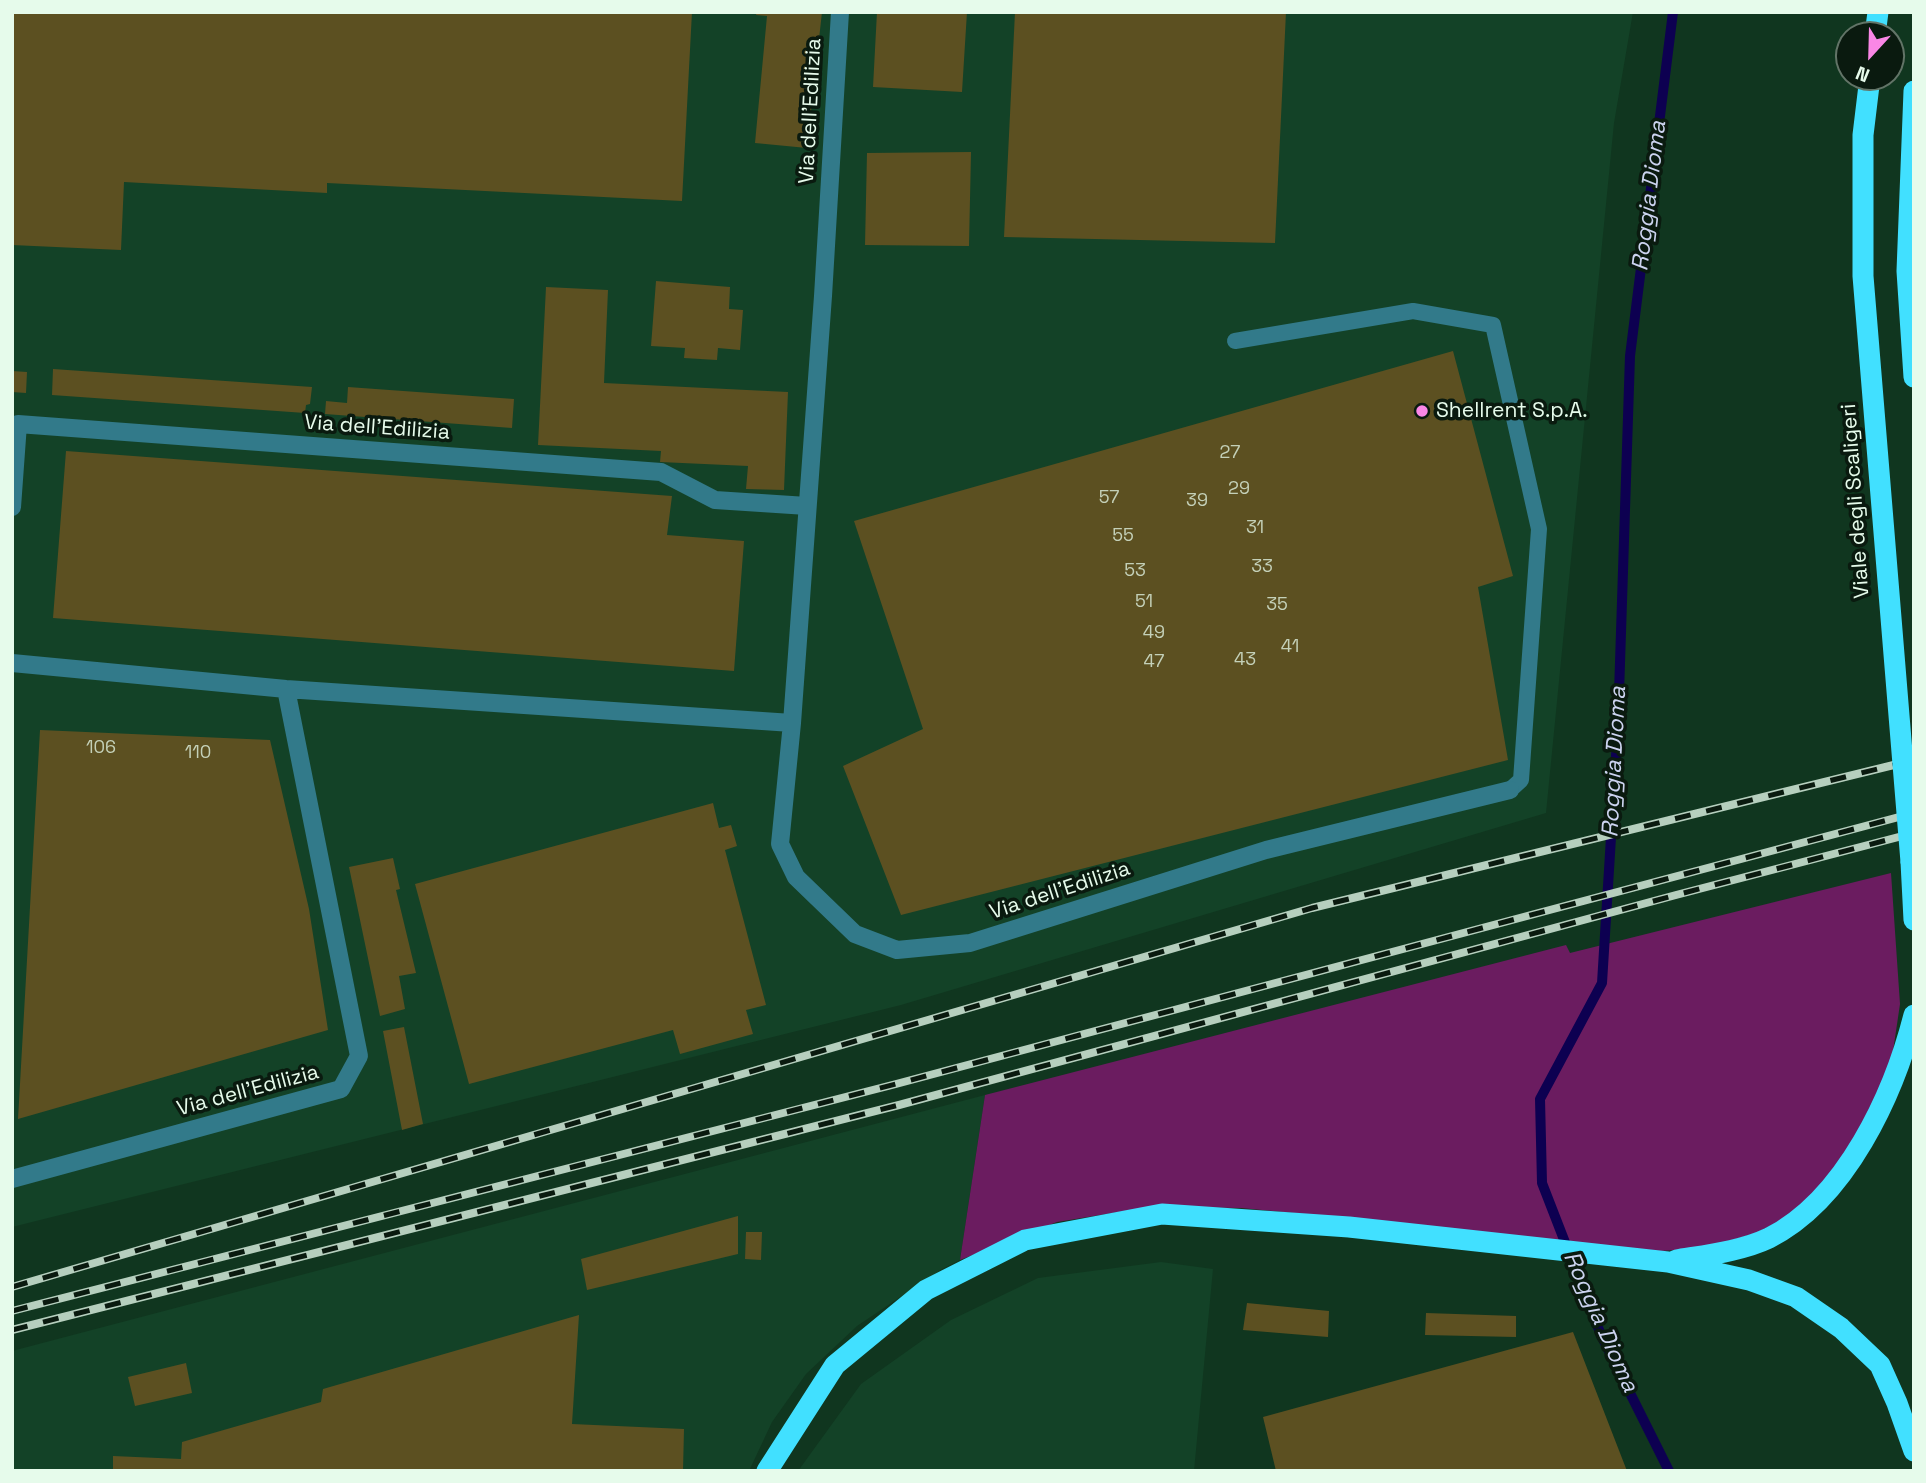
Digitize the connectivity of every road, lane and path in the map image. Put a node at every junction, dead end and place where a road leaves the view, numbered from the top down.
1 (840, 12) edge
2 (1868, 91) edge
3 (1914, 91) edge
4 (1235, 341) dead end
5 (1914, 377) edge
6 (807, 506) junction
7 (12, 507) edge
8 (12, 663) edge
9 (286, 689) junction
10 (792, 723) junction
11 (1510, 790) joint
12 (1914, 920) edge
13 (1914, 1015) edge
14 (12, 1180) edge
15 (1668, 1262) junction
16 (1914, 1451) edge
17 (767, 1471) edge

1 - 6 street, Via dell'Edilizia
2 - 12 highway, Viale degli Scaligeri, bridge
3 - 5 highway
4 - 11 lane
6 - 7 street, Via dell'Edilizia
6 - 10 street, Via dell'Edilizia
8 - 9 street
9 - 10 street
9 - 14 street, Via dell'Edilizia
10 - 11 street, Via dell'Edilizia
13 - 15 highway
15 - 16 highway
15 - 17 highway

